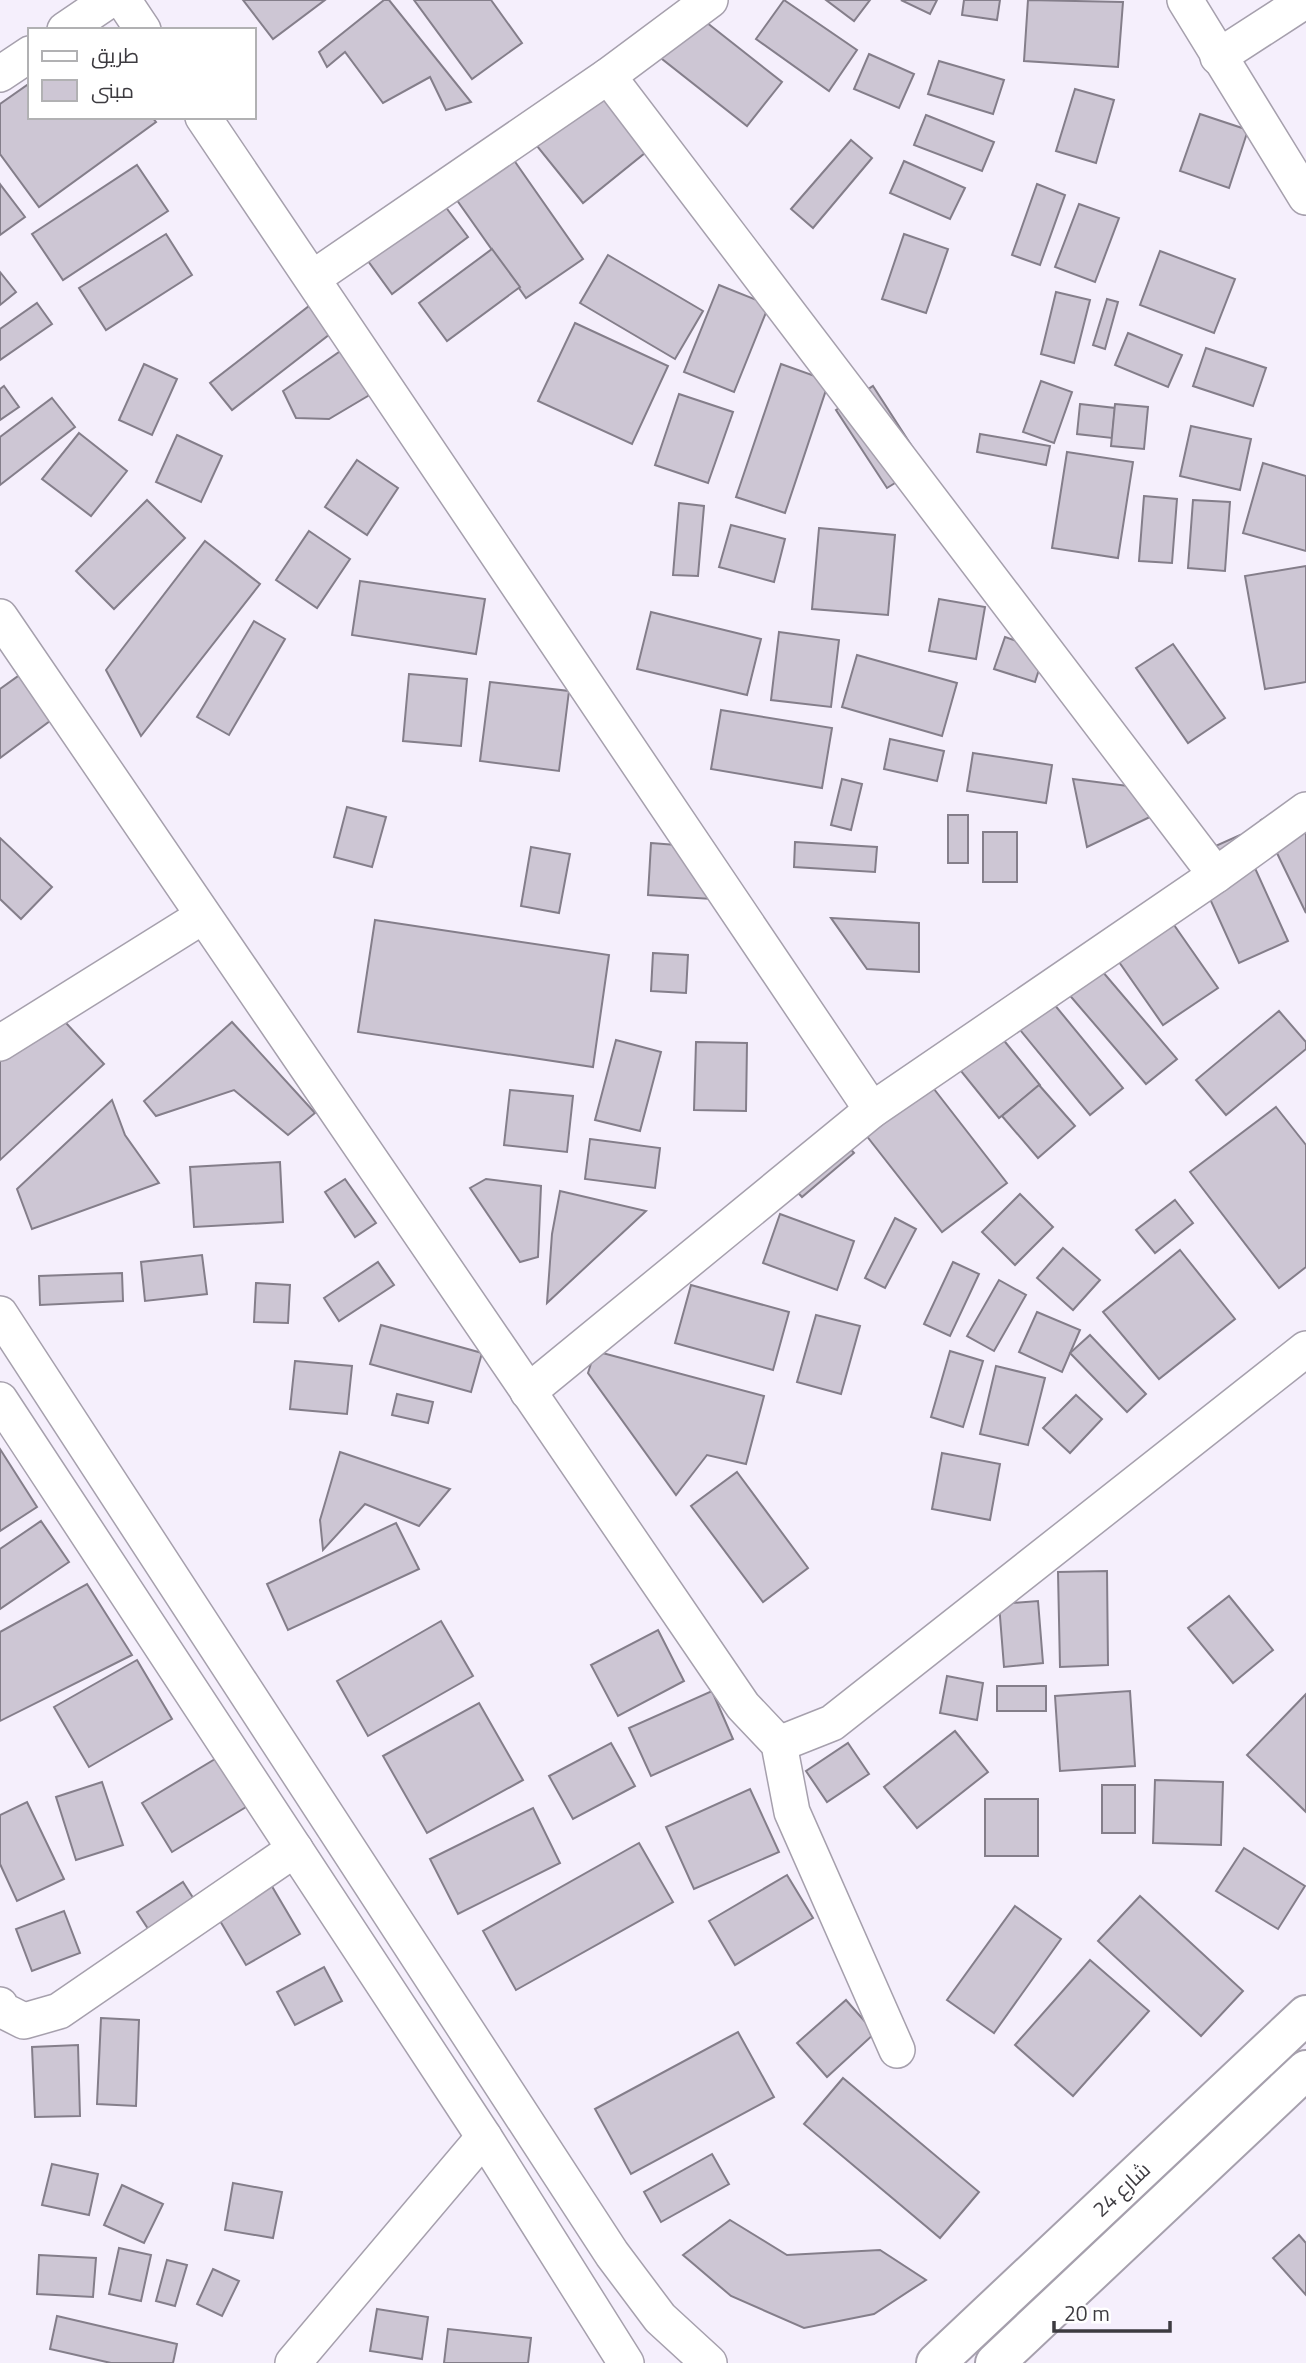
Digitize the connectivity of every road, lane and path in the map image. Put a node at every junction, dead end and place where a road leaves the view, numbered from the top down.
1 (109, 0) edge
2 (123, 0) edge
3 (710, 0) edge
4 (1185, 0) edge
5 (1306, 0) edge
6 (68, 28) edge
7 (142, 28) edge
8 (28, 55) edge
9 (1218, 57) junction
10 (0, 74) edge
11 (608, 76) junction
12 (204, 119) edge
13 (1306, 197) edge
14 (313, 278) junction
15 (0, 617) edge
16 (1306, 810) edge
17 (1216, 875) junction
18 (203, 916) junction
19 (0, 1042) edge
20 (872, 1110) junction
21 (0, 1314) edge
22 (1306, 1349) edge
23 (528, 1392) junction
24 (0, 1400) edge
25 (779, 1744) junction
26 (295, 1849) junction
27 (0, 2005) edge
28 (1306, 2015) edge
29 (897, 2050) dead end
30 (1306, 2070) edge
31 (484, 2137) junction
32 (293, 2363) edge
33 (626, 2363) edge
34 (709, 2363) edge
35 (936, 2363) edge
36 (995, 2363) edge

1 - 6 street
2 - 7 street
3 - 11 street
4 - 9 street
5 - 9 street
8 - 10 street
9 - 13 street
11 - 14 street
11 - 17 street
12 - 14 street
14 - 20 street
15 - 18 street
16 - 17 street
17 - 20 street
18 - 19 street
18 - 23 street
20 - 23 street
21 - 34 street
22 - 25 street
23 - 25 street
24 - 26 street
25 - 29 street
26 - 27 street
26 - 31 street
28 - 35 street, شارع 24
30 - 36 street, شارع 24
31 - 32 street
31 - 33 street

